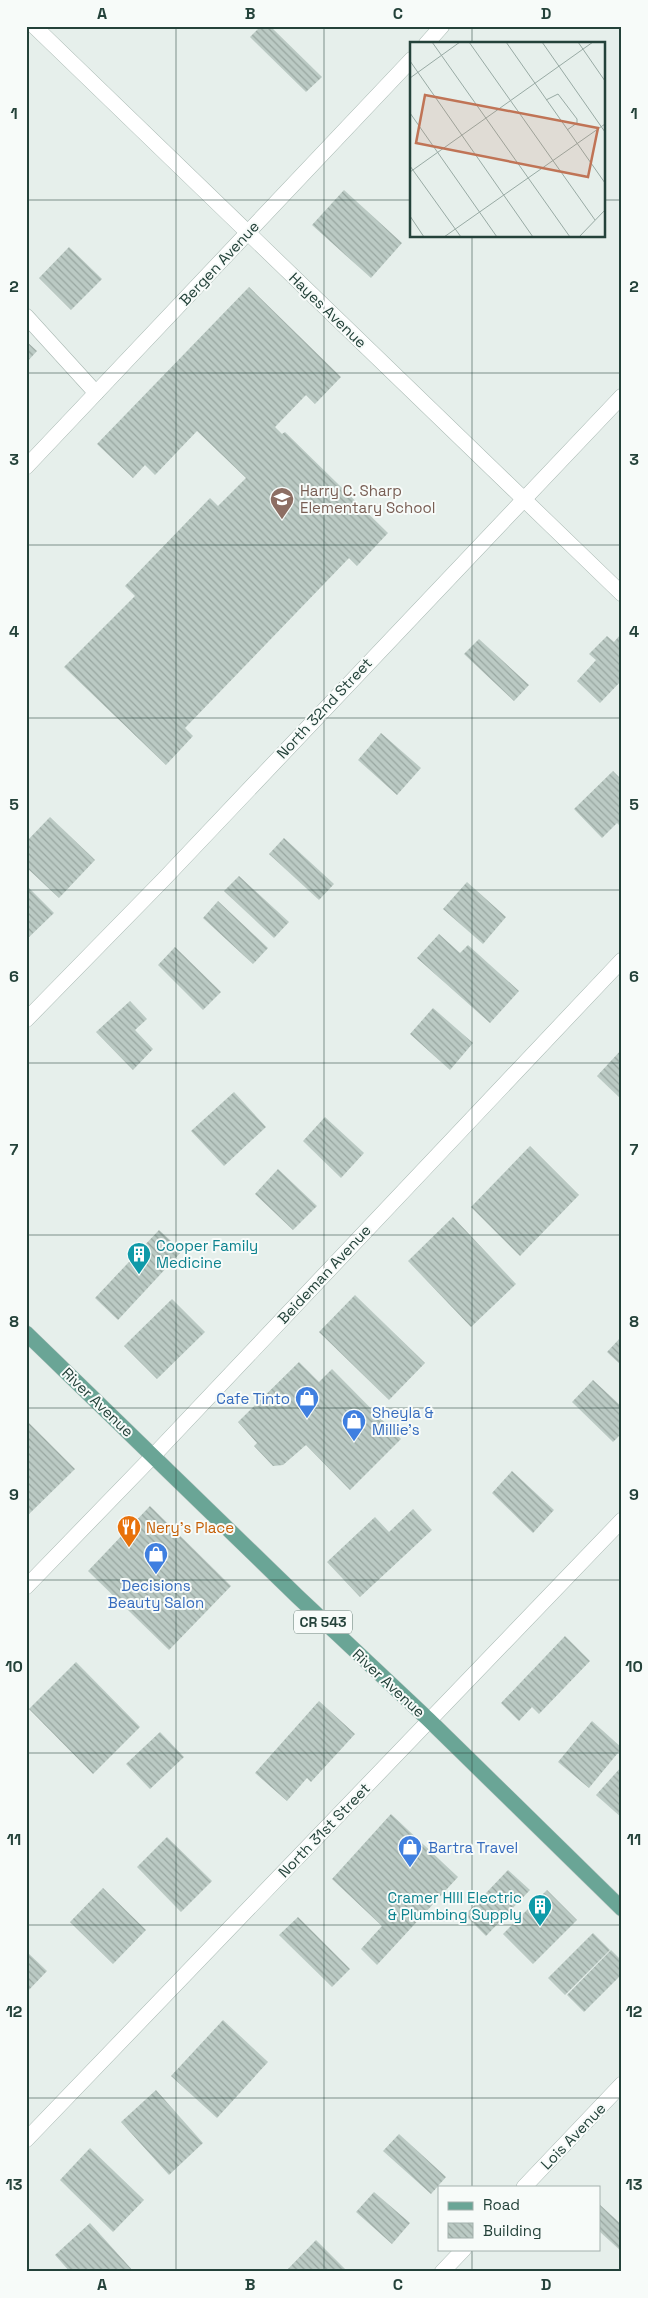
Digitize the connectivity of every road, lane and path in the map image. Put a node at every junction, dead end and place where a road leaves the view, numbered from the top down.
1 (34, 26) edge
2 (442, 26) edge
3 (428, 42) edge
4 (410, 60) edge
5 (248, 232) junction
6 (26, 316) edge
7 (96, 393) junction
8 (622, 396) edge
9 (26, 467) edge
10 (523, 498) junction
11 (622, 594) edge
12 (622, 960) edge
13 (26, 1020) edge
14 (26, 1333) edge
15 (154, 1456) junction
16 (622, 1520) edge
17 (26, 1587) edge
18 (429, 1720) junction
19 (622, 1909) edge
20 (622, 2084) edge
21 (26, 2140) edge
22 (525, 2186) edge
23 (463, 2250) edge
24 (442, 2272) edge

1 - 5 street, Hayes Avenue
2 - 3 street
4 - 5 street, Bergen Avenue
5 - 7 street, Bergen Avenue
5 - 10 street, Hayes Avenue
6 - 7 street
7 - 9 street, Bergen Avenue
8 - 10 street, North 32nd Street
10 - 11 street, Hayes Avenue
10 - 13 street, North 32nd Street
12 - 15 street, Beideman Avenue
14 - 15 main road, River Avenue / CR 543
15 - 17 street, Beideman Avenue
15 - 18 main road, River Avenue / CR 543
16 - 18 street, North 31st Street
18 - 19 main road, River Avenue / CR 543
18 - 21 street, North 31st Street
20 - 22 street, Lois Avenue
23 - 24 street

